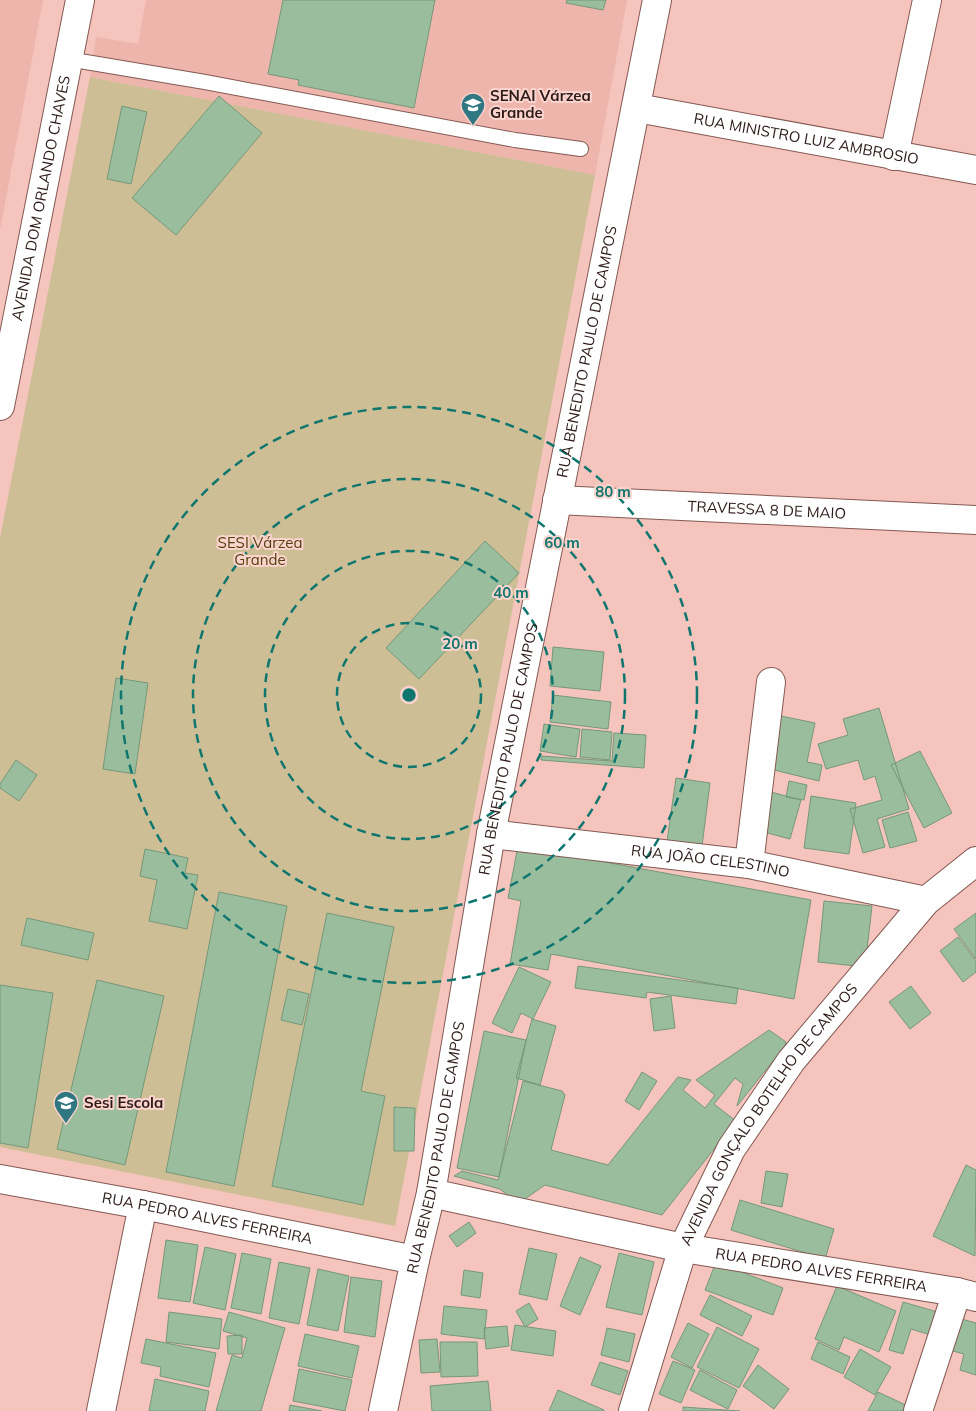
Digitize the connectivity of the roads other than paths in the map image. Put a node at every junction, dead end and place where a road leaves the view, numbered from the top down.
1 (64, 0) edge
2 (80, 0) edge
3 (657, 0) edge
4 (927, 0) edge
5 (69, 54) junction
6 (637, 108) junction
7 (581, 149) dead end
8 (894, 156) junction
9 (976, 170) edge
10 (0, 406) edge
11 (557, 500) junction
12 (976, 520) edge
13 (771, 682) dead end
14 (491, 834) junction
15 (976, 861) edge
16 (749, 864) junction
17 (926, 901) junction
18 (0, 1179) edge
19 (431, 1193) junction
20 (143, 1205) junction
21 (683, 1248) junction
22 (415, 1260) junction
23 (967, 1295) edge
24 (101, 1411) edge
25 (383, 1411) edge
26 (633, 1411) edge
27 (918, 1411) edge

1 - 5 street, AVENIDA DOM ORLANDO CHAVES
2 - 5 street, AVENIDA DOM ORLANDO CHAVES
3 - 6 street, RUA BENEDITO PAULO DE CAMPOS
4 - 8 street
5 - 7 lane
5 - 10 street, AVENIDA DOM ORLANDO CHAVES
6 - 8 street, RUA MINISTRO LUIZ AMBROSIO
6 - 11 street, RUA BENEDITO PAULO DE CAMPOS
8 - 9 street, RUA MINISTRO LUIZ AMBROSIO
11 - 12 street, TRAVESSA 8 DE MAIO
11 - 14 street, RUA BENEDITO PAULO DE CAMPOS
13 - 16 street
14 - 16 street, RUA JOÃO CELESTINO
14 - 19 street, RUA BENEDITO PAULO DE CAMPOS
15 - 17 street, AVENIDA GONÇALO BOTELHO DE CAMPOS
16 - 17 street, RUA JOÃO CELESTINO
17 - 21 street, AVENIDA GONÇALO BOTELHO DE CAMPOS
18 - 20 street, RUA PEDRO ALVES FERREIRA
19 - 21 street, RUA PEDRO ALVES FERREIRA
19 - 22 street, RUA BENEDITO PAULO DE CAMPOS
20 - 22 street, RUA PEDRO ALVES FERREIRA
20 - 24 street
21 - 23 street, RUA PEDRO ALVES FERREIRA
21 - 26 street, AVENIDA GONÇALO BOTELHO DE CAMPOS
22 - 25 street, RUA BENEDITO PAULO DE CAMPOS
23 - 27 street

